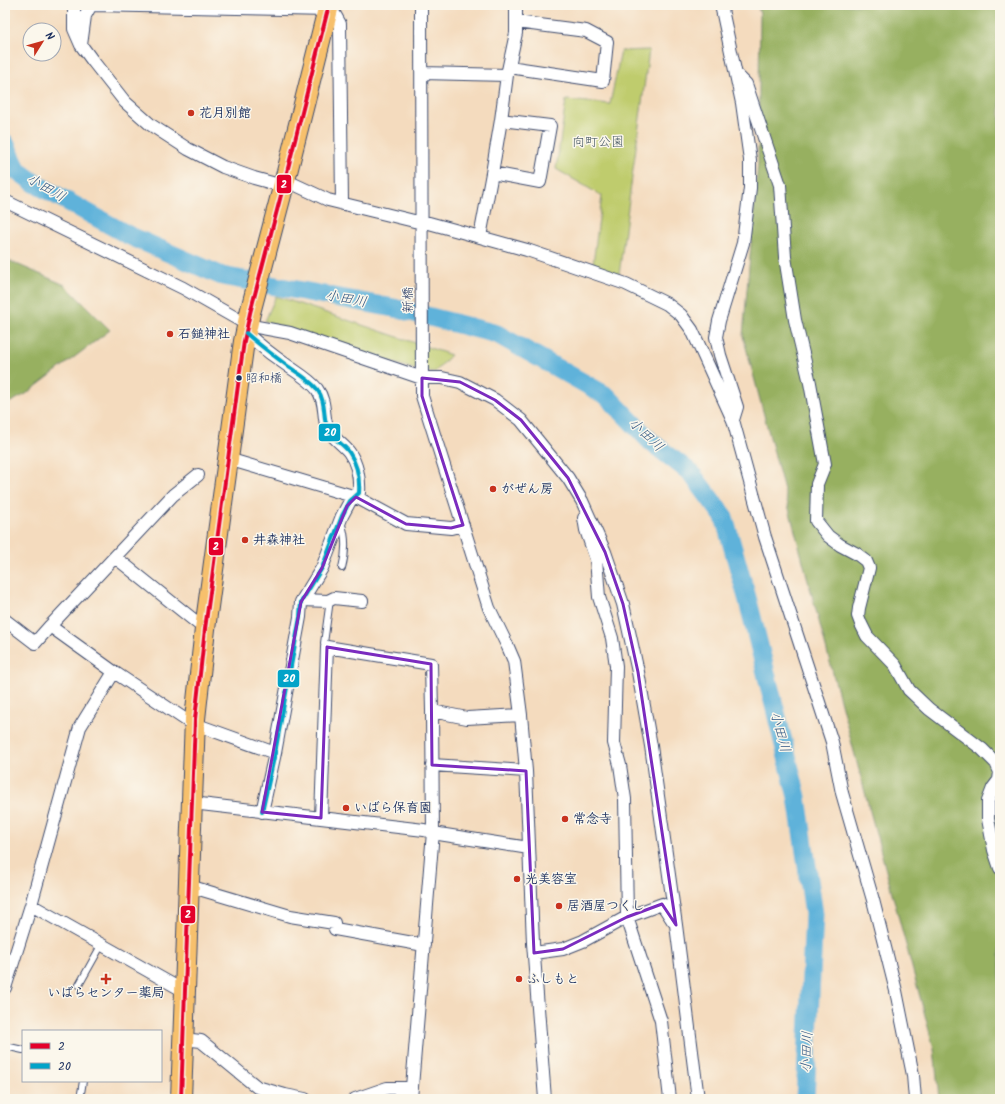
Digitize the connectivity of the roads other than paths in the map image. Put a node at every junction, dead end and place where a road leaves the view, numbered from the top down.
1 (74, 5) edge
2 (92, 5) edge
3 (421, 5) edge
4 (516, 5) edge
5 (721, 5) edge
6 (328, 8) edge
7 (516, 22) junction
8 (81, 44) junction
9 (508, 71) junction
10 (422, 73) junction
11 (736, 74) junction
12 (501, 120) junction
13 (492, 173) junction
14 (283, 186) junction
15 (5, 201) edge
16 (342, 204) junction
17 (422, 226) junction
18 (480, 236) junction
19 (248, 322) junction
20 (422, 374) junction
21 (733, 420) junction
22 (228, 459) junction
23 (198, 475) dead end
24 (356, 497) junction
25 (582, 501) junction
26 (340, 521) junction
27 (463, 525) junction
28 (114, 556) junction
29 (342, 568) dead end
30 (302, 600) junction
31 (330, 600) junction
32 (362, 601) dead end
33 (5, 620) edge
34 (50, 626) junction
35 (205, 629) junction
36 (327, 647) junction
37 (114, 672) junction
38 (432, 711) junction
39 (522, 716) junction
40 (195, 725) junction
41 (275, 753) junction
42 (432, 765) junction
43 (526, 771) junction
44 (192, 803) junction
45 (262, 812) junction
46 (321, 818) junction
47 (433, 832) junction
48 (529, 848) junction
49 (1000, 868) edge
50 (189, 886) junction
51 (31, 905) junction
52 (627, 917) junction
53 (676, 925) junction
54 (102, 944) junction
55 (424, 945) junction
56 (534, 953) junction
57 (78, 985) dead end
58 (5, 988) edge
59 (184, 992) junction
60 (183, 1039) junction
61 (691, 1044) junction
62 (5, 1046) edge
63 (22, 1050) edge
64 (83, 1082) edge
65 (412, 1094) edge
66 (80, 1099) edge
67 (181, 1099) edge
68 (305, 1099) edge
69 (355, 1099) edge
70 (545, 1099) edge
71 (670, 1099) edge
72 (690, 1099) edge
73 (698, 1099) edge
74 (915, 1099) edge

1 - 8 street
2 - 6 street
2 - 8 street
3 - 10 street, 新橋
4 - 7 street
5 - 11 street
6 - 14 highway
6 - 16 street
7 - 9 street
7 - 9 street
8 - 14 street
9 - 10 street
9 - 12 street
10 - 17 street, 新橋
11 - 21 street
11 - 49 street
12 - 13 street
12 - 13 street
13 - 18 street
14 - 16 street
14 - 19 highway
15 - 19 street
16 - 17 street
17 - 18 street
17 - 20 street, 新橋
18 - 21 street
19 - 20 street
19 - 22 highway
19 - 24 street
20 - 25 street
20 - 27 street, 新橋
21 - 74 street
22 - 24 street
22 - 35 highway
23 - 28 street
24 - 26 street
24 - 27 street
25 - 52 street
25 - 53 street
26 - 29 lane
26 - 30 street
27 - 39 street, 新橋
28 - 34 street
28 - 35 street
30 - 31 street
30 - 41 street
31 - 32 street
31 - 36 lane
33 - 34 street
34 - 37 street
35 - 40 highway
36 - 38 street
36 - 46 street
37 - 40 street
37 - 51 street
38 - 39 street
38 - 42 street
39 - 43 street, 新橋
40 - 41 street
40 - 44 highway
41 - 45 street
42 - 43 street
42 - 47 street
43 - 48 street, 新橋
44 - 45 street
44 - 50 highway
45 - 46 street
46 - 47 street
47 - 48 street
47 - 55 street
48 - 56 street, 新橋
50 - 55 street
50 - 59 highway
51 - 54 street
51 - 58 street
52 - 53 street
52 - 56 street
52 - 71 street
53 - 61 street
54 - 57 lane
54 - 59 street
55 - 65 street
56 - 70 street, 新橋
59 - 60 highway
60 - 67 highway
60 - 68 street
61 - 72 street
61 - 73 street
62 - 63 lane
64 - 66 lane
65 - 69 street

